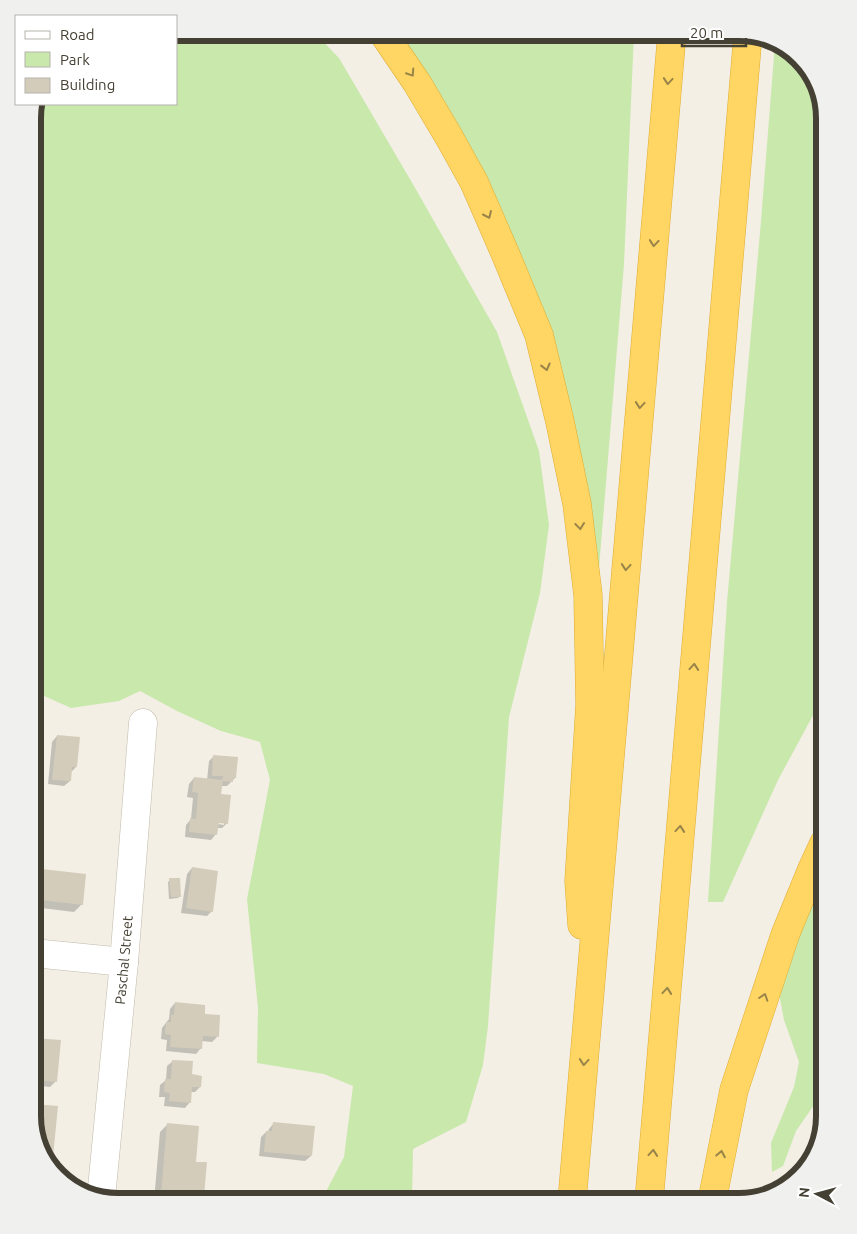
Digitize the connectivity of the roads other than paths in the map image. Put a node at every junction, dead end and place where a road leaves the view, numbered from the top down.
1 (388, 41) edge
2 (671, 41) edge
3 (747, 42) edge
4 (143, 722) dead end
5 (816, 860) edge
6 (41, 954) edge
7 (124, 962) junction
8 (588, 1014) junction
9 (102, 1191) edge
10 (573, 1193) edge
11 (649, 1193) edge
12 (714, 1193) edge

1 -> 8 highway
2 -> 8 highway
11 -> 3 highway
4 - 7 street, Paschal Street
12 -> 5 highway
6 - 7 street
7 - 9 street, Paschal Street
8 -> 10 highway

